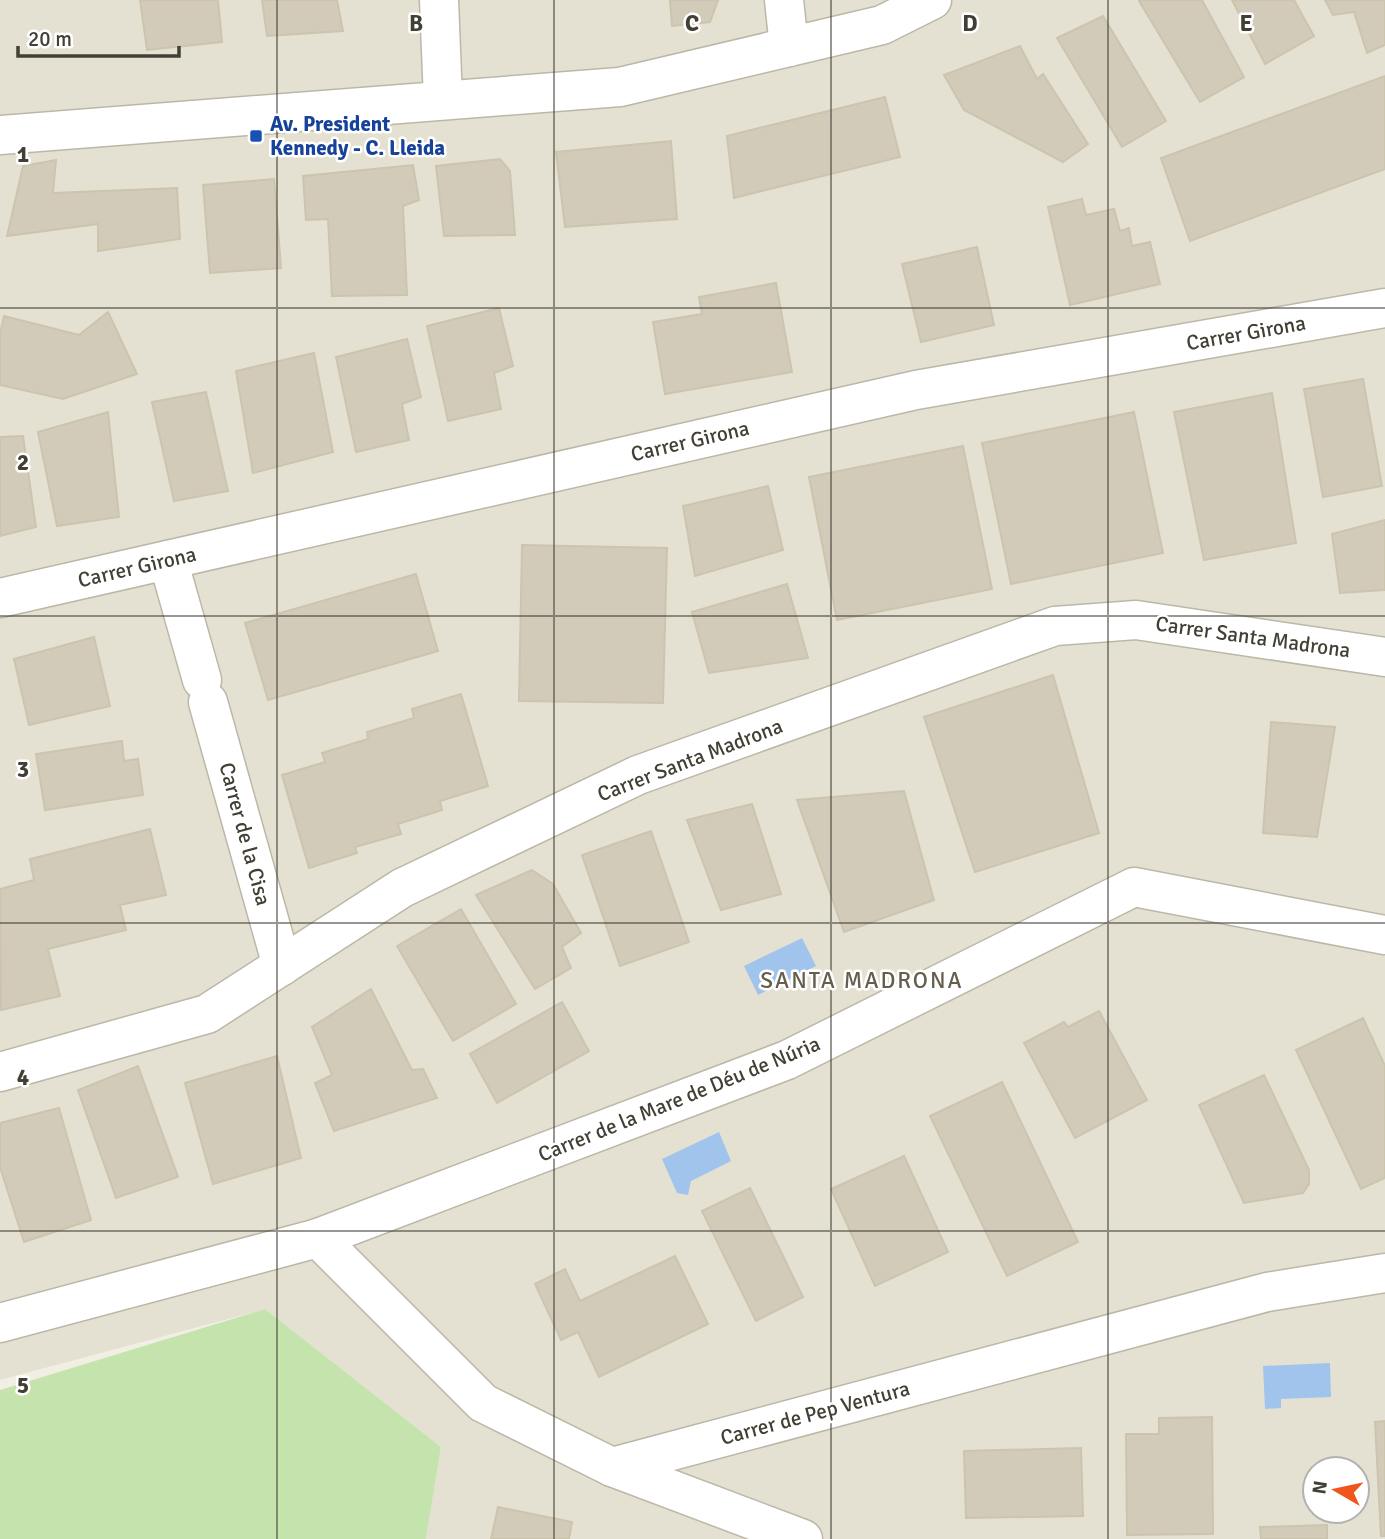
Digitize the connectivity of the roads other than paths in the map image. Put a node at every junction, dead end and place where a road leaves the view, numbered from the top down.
1 (439, 0) edge
2 (784, 0) edge
3 (932, 0) edge
4 (789, 47) junction
5 (443, 100) junction
6 (0, 135) edge
7 (1385, 308) edge
8 (169, 560) junction
9 (0, 598) edge
10 (1385, 657) edge
11 (1385, 935) edge
12 (282, 966) junction
13 (0, 1072) edge
14 (318, 1238) junction
15 (1385, 1273) edge
16 (0, 1323) edge
17 (612, 1467) junction
18 (803, 1539) edge

1 - 5 street
2 - 4 street
3 - 4 street
4 - 5 street
5 - 6 street
7 - 8 street, Carrer Girona
8 - 9 street, Carrer Girona
8 - 12 street, Carrer de la Cisa
10 - 12 street, Carrer Santa Madrona
11 - 14 street, Carrer de la Mare de Déu de Núria
12 - 13 street, Carrer Santa Madrona
14 - 16 street, Carrer de la Mare de Déu de Núria
14 - 17 street
15 - 17 street, Carrer de Pep Ventura
17 - 18 street

